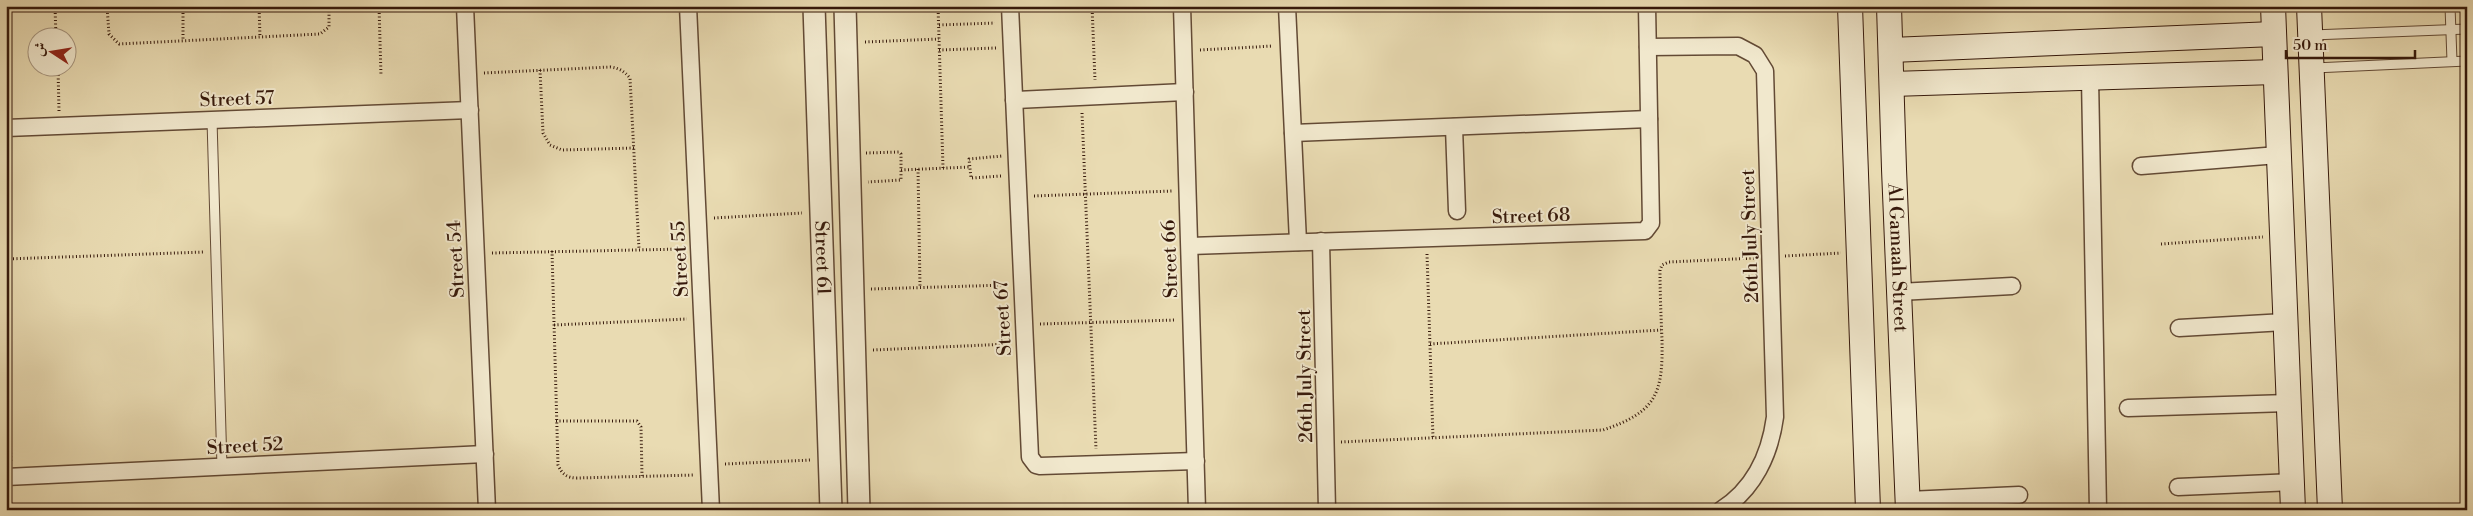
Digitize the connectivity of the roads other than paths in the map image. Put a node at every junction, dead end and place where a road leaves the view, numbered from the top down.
1 (465, 6) edge
2 (688, 6) edge
3 (814, 6) edge
4 (845, 6) edge
5 (1182, 6) edge
6 (1287, 6) edge
7 (1647, 6) edge
8 (1850, 6) edge
9 (1889, 6) edge
10 (2273, 6) edge
11 (2309, 6) edge
12 (2450, 6) edge
13 (1010, 14) edge
14 (2467, 29) edge
15 (2451, 30) junction
16 (2274, 34) junction
17 (2310, 35) junction
18 (1648, 48) junction
19 (1891, 50) junction
20 (2452, 61) junction
21 (2467, 61) edge
22 (2311, 68) junction
23 (2275, 72) junction
24 (2090, 78) junction
25 (1892, 84) junction
26 (1185, 92) junction
27 (1014, 100) junction
28 (470, 110) junction
29 (1649, 119) junction
30 (212, 120) junction
31 (1454, 127) junction
32 (6, 128) edge
33 (1293, 133) junction
34 (2278, 155) junction
35 (2141, 166) dead end
36 (1894, 169) junction
37 (1856, 171) junction
38 (1457, 211) dead end
39 (1321, 241) junction
40 (1298, 242) junction
41 (1190, 246) junction
42 (2012, 286) dead end
43 (1899, 292) junction
44 (2286, 322) junction
45 (2179, 328) dead end
46 (2289, 403) junction
47 (2128, 408) dead end
48 (485, 454) junction
49 (1196, 461) junction
50 (222, 467) junction
51 (9, 477) edge
52 (2292, 482) junction
53 (2178, 487) dead end
54 (2019, 495) dead end
55 (1908, 505) edge
56 (487, 510) edge
57 (711, 510) edge
58 (831, 510) edge
59 (859, 510) edge
60 (1197, 510) edge
61 (1327, 510) edge
62 (1721, 510) edge
63 (1868, 510) edge
64 (2098, 510) edge
65 (2293, 510) edge
66 (2330, 510) edge

1 - 28 street, Street 54
2 - 57 street, Street 55
3 - 58 street, Street 61
4 - 59 street, Street 61
5 - 26 street, Street 66
6 - 33 street
7 - 18 street, Street 68
8 - 37 main road, Al Gamaah Street
9 - 19 main road, Al Gamaah Street
10 - 16 main road
11 - 17 main road
12 - 15 lane
13 - 27 street, Street 67
14 - 15 lane
15 - 17 lane
15 - 20 lane
16 - 19 main road
16 - 23 main road
17 - 22 main road
18 - 29 street, Street 68
18 - 62 street, 26th July Street
19 - 25 main road, Al Gamaah Street
20 - 21 lane
20 - 22 lane
22 - 66 main road
23 - 24 main road
23 - 34 main road
24 - 25 main road
24 - 64 street
25 - 36 main road, Al Gamaah Street
26 - 27 street
26 - 41 street, Street 66
27 - 49 street, Street 67
28 - 30 street, Street 57
28 - 48 street, Street 54
29 - 31 street
29 - 39 street, Street 68
30 - 32 street, Street 57
30 - 50 lane
31 - 33 street
31 - 38 street
33 - 40 street
34 - 35 street
34 - 44 main road
36 - 37 main road
36 - 43 main road, Al Gamaah Street
37 - 63 main road, Al Gamaah Street
39 - 40 street, Street 68
39 - 61 street, 26th July Street
40 - 41 street, Street 68
41 - 49 street, Street 66
42 - 43 street
43 - 55 main road, Al Gamaah Street
44 - 45 street
44 - 46 main road
46 - 47 street
46 - 52 main road
48 - 50 street, Street 52
48 - 56 street, Street 54
49 - 60 street, Street 66
50 - 51 street, Street 52
52 - 53 street
52 - 65 main road
54 - 55 street

